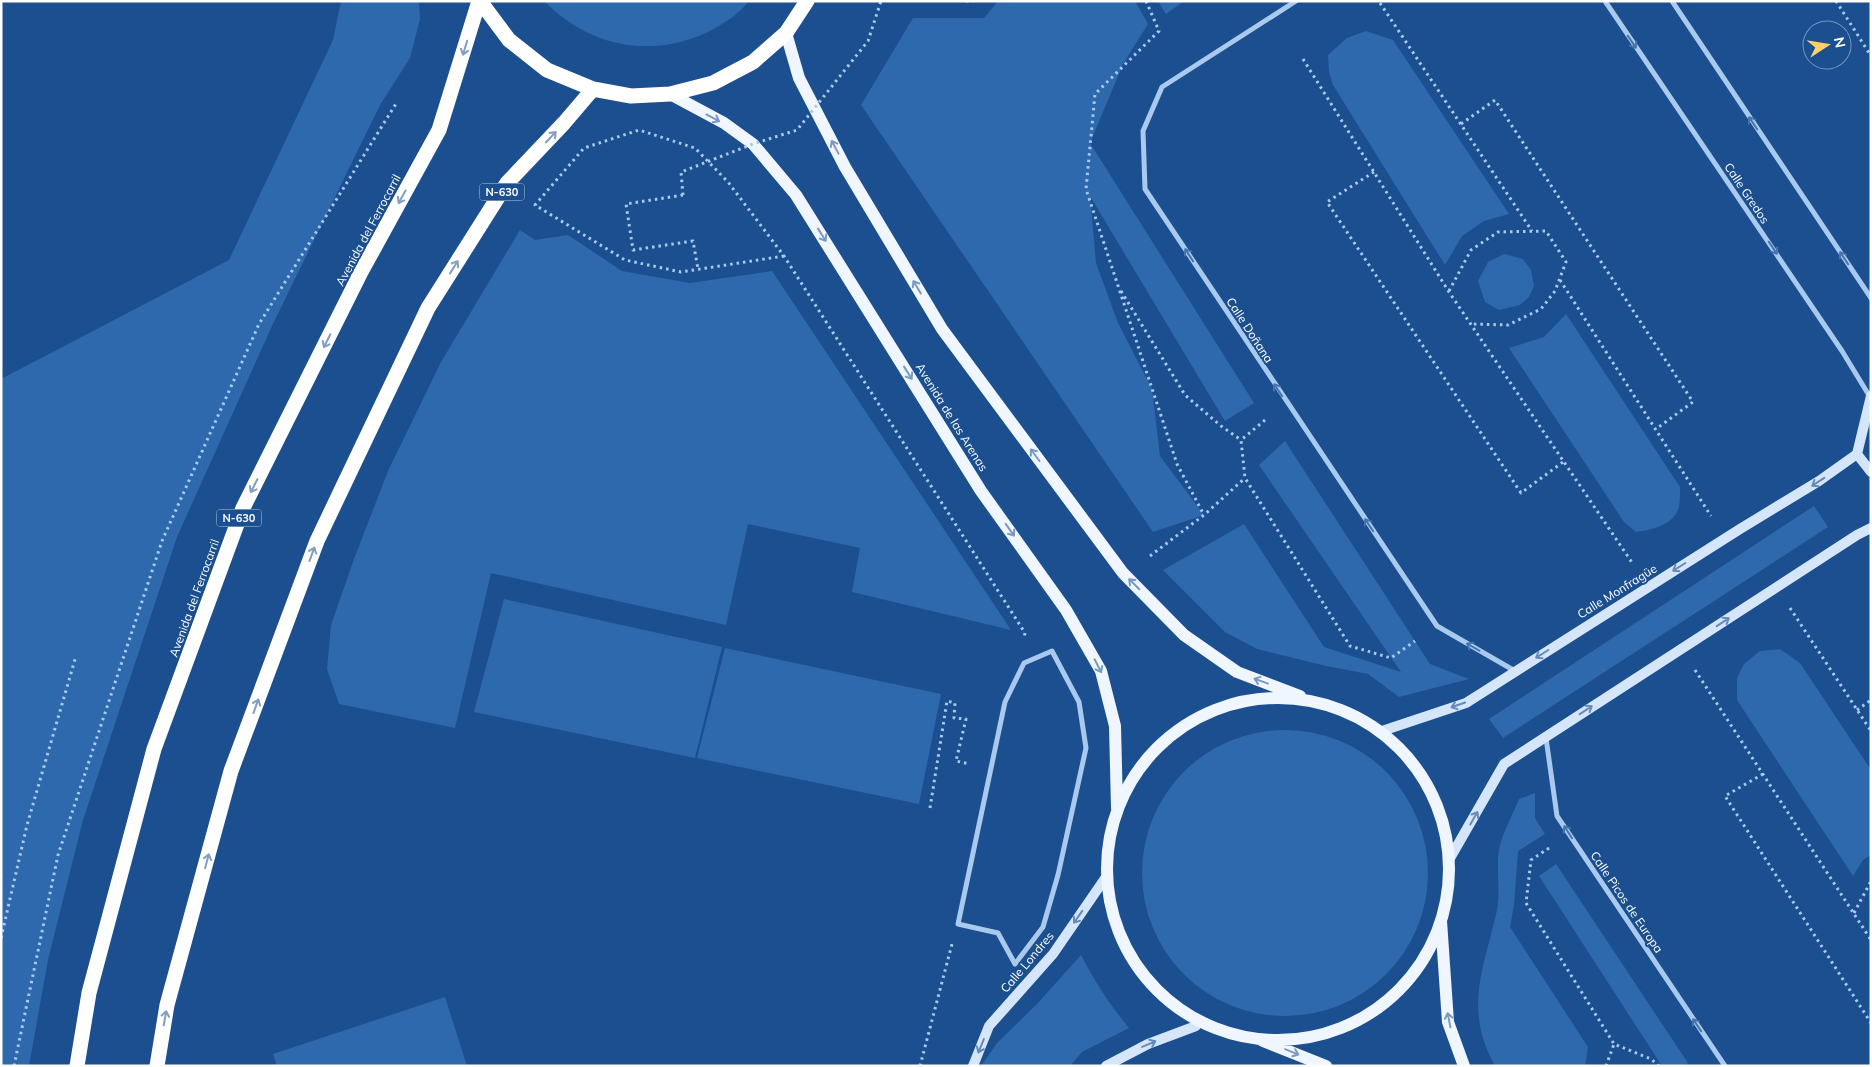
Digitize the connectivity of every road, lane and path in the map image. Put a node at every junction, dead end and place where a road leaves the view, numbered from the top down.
1 (480, 1) edge
2 (807, 1) edge
3 (881, 1) edge
4 (966, 1) edge
5 (973, 1) edge
6 (1146, 1) edge
7 (1296, 1) edge
8 (1605, 1) edge
9 (1672, 1) edge
10 (1836, 1) edge
11 (1380, 3) dead end
12 (786, 33) junction
13 (1871, 56) edge
14 (1303, 59) dead end
15 (593, 89) junction
16 (670, 94) junction
17 (397, 102) dead end
18 (1461, 124) junction
19 (753, 144) junction
20 (1374, 172) junction
21 (1532, 231) junction
22 (784, 256) junction
23 (698, 269) junction
24 (1559, 280) junction
25 (1117, 284) junction
26 (1449, 292) junction
27 (1871, 298) edge
28 (1470, 324) junction
29 (1870, 397) edge
30 (1265, 420) dead end
31 (1656, 429) junction
32 (1241, 440) junction
33 (1858, 454) junction
34 (1563, 462) junction
35 (1871, 472) edge
36 (1245, 478) junction
37 (1204, 515) junction
38 (1711, 516) dead end
39 (1871, 528) edge
40 (1150, 556) dead end
41 (1633, 564) dead end
42 (1789, 606) dead end
43 (1025, 633) dead end
44 (1414, 641) dead end
45 (76, 656) dead end
46 (1694, 667) dead end
47 (1515, 671) junction
48 (1307, 698) junction
49 (1871, 700) edge
50 (1857, 710) junction
51 (1382, 731) junction
52 (1871, 731) edge
53 (1545, 736) junction
54 (971, 765) dead end
55 (1763, 774) junction
56 (930, 808) dead end
57 (1117, 809) junction
58 (1549, 848) dead end
59 (1449, 860) junction
60 (1106, 877) junction
61 (1871, 881) edge
62 (1854, 913) junction
63 (1441, 921) junction
64 (958, 924) junction
65 (1, 938) edge
66 (1871, 940) edge
67 (1871, 1023) edge
68 (1196, 1026) junction
69 (1259, 1039) junction
70 (1614, 1044) junction
71 (14, 1066) edge
72 (77, 1066) edge
73 (157, 1066) edge
74 (920, 1066) edge
75 (973, 1066) edge
76 (1106, 1066) edge
77 (1326, 1066) edge
78 (1464, 1066) edge
79 (1606, 1066) edge
80 (1659, 1066) edge
81 (1725, 1066) edge

1 - 15 highway, N-630
1 -> 72 highway, Avenida del Ferrocarril / N-630
2 - 12 highway, N-630
3 - 19 path, bridge
4 - 5 path
6 - 25 path
47 -> 7 street, Calle Doñana
8 -> 29 street, Calle Gredos
27 -> 9 street
10 - 13 path
11 - 18 path
12 - 16 highway, N-630
48 -> 12 main road
14 - 20 path
15 - 16 highway, N-630
73 -> 15 highway, N-630
16 -> 19 main road, Avenida de las Arenas
17 - 71 path
18 - 21 path
18 - 31 path
19 - 23 path, bridge
19 -> 57 main road, Avenida de las Arenas
20 - 26 path
20 - 34 path
21 - 24 path
21 - 26 path
22 - 23 path
22 - 23 path
22 - 43 path
24 - 28 path
24 - 31 path
25 - 32 path
25 - 37 path
26 - 28 path
28 - 34 path
29 - 33 main road
30 - 32 path
31 - 38 path
32 - 36 path
33 - 35 main road
33 -> 47 main road, Calle Monfragüe
34 - 41 path
36 - 37 path
36 - 44 path
37 - 40 path
53 -> 39 main road
42 - 50 path
45 - 65 path
46 - 55 path
47 -> 51 main road, Calle Monfragüe
48 - 51 main road
48 - 57 main road
49 - 50 path
50 - 52 path
51 - 59 main road
59 -> 53 main road
81 -> 53 street, Calle Picos de Europa
54 - 56 path
55 - 62 path
55 - 67 path
57 - 60 main road
58 - 70 path
59 - 63 main road
60 - 68 main road
60 -> 75 main road, Calle Londres
61 - 62 path
62 - 66 path
63 - 69 main road
78 -> 63 main road
64 - 64 street
64 - 74 path
68 - 69 main road
76 -> 68 main road
69 -> 77 main road
70 - 79 path
70 - 80 path

